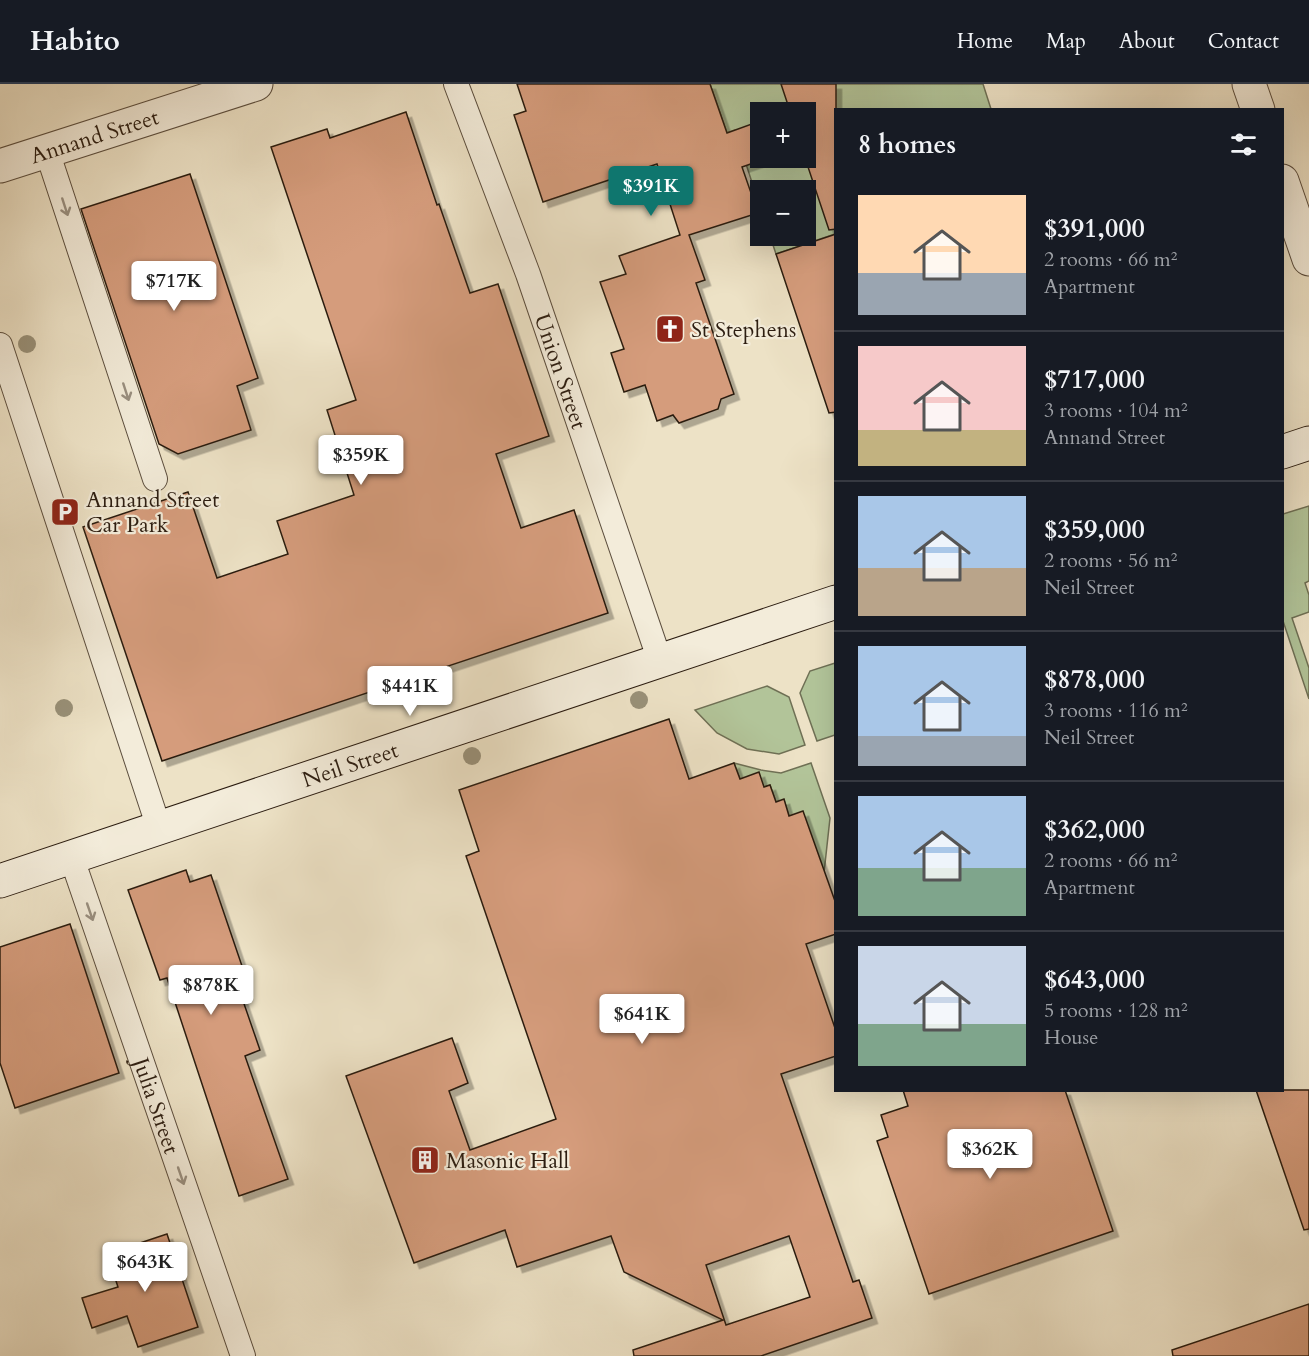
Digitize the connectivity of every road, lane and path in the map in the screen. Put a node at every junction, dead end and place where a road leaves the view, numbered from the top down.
1 (256, 84) edge
2 (456, 84) edge
3 (1249, 84) edge
4 (1257, 108) edge
5 (47, 151) junction
6 (0, 166) edge
7 (1284, 187) edge
8 (1309, 259) edge
9 (0, 345) edge
10 (1309, 443) edge
11 (1284, 451) edge
12 (156, 479) dead end
13 (834, 603) edge
14 (660, 661) junction
15 (159, 828) junction
16 (71, 856) junction
17 (0, 881) edge
18 (243, 1356) edge

1 - 5 street, Annand Street
2 - 14 lane, Union Street
3 - 4 street
5 - 6 street, Annand Street
5 -> 12 lane
7 - 8 street
9 - 15 lane
10 - 11 street
13 - 14 street, Neil Street
14 - 15 street, Neil Street
15 - 16 street, Neil Street
16 - 17 street, Neil Street
16 -> 18 lane, Julia Street

